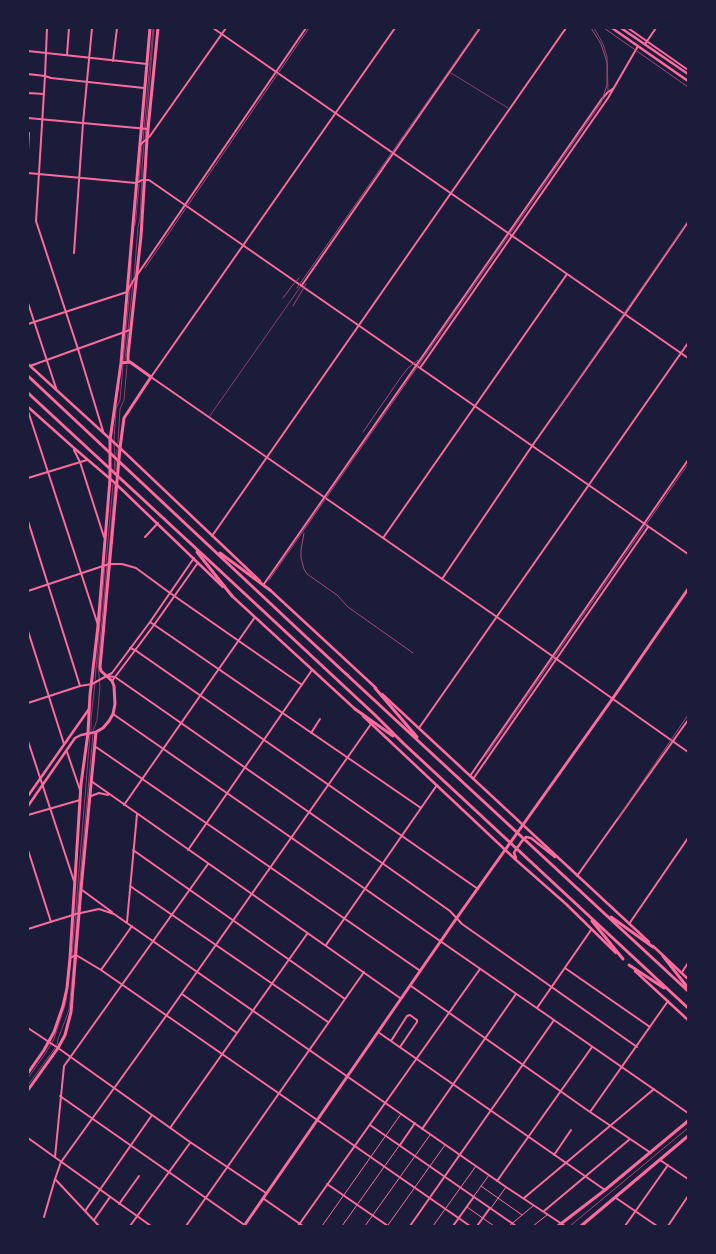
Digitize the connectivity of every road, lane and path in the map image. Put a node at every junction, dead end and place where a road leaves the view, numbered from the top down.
1 (47, 28) edge
2 (69, 28) edge
3 (92, 28) edge
4 (116, 28) edge
5 (154, 28) edge
6 (213, 28) edge
7 (226, 28) edge
8 (305, 28) edge
9 (395, 28) edge
10 (480, 28) edge
11 (566, 28) edge
12 (594, 28) edge
13 (612, 28) edge
14 (621, 28) edge
15 (628, 28) edge
16 (656, 28) edge
17 (222, 34) junction
18 (648, 41) junction
19 (645, 44) junction
20 (638, 46) junction
21 (28, 51) edge
22 (45, 54) junction
23 (67, 56) junction
24 (89, 58) junction
25 (113, 60) junction
26 (147, 64) junction
27 (688, 70) edge
28 (276, 72) junction
29 (450, 72) junction
30 (28, 74) edge
31 (688, 74) edge
32 (45, 76) junction
33 (688, 81) edge
34 (87, 82) junction
35 (144, 88) junction
36 (614, 88) junction
37 (608, 92) junction
38 (28, 93) edge
39 (44, 94) junction
40 (608, 98) junction
41 (510, 109) junction
42 (335, 113) junction
43 (28, 118) edge
44 (43, 120) junction
45 (83, 123) junction
46 (145, 128) junction
47 (28, 133) edge
48 (143, 142) junction
49 (28, 151) edge
50 (393, 153) junction
51 (28, 173) edge
52 (39, 174) junction
53 (79, 178) junction
54 (144, 179) junction
55 (138, 182) junction
56 (451, 193) junction
57 (186, 204) junction
58 (688, 222) edge
59 (508, 233) junction
60 (512, 236) junction
61 (244, 244) junction
62 (74, 253) dead end
63 (567, 274) junction
64 (134, 280) junction
65 (302, 285) junction
66 (131, 286) junction
67 (127, 292) junction
68 (28, 303) edge
69 (66, 311) junction
70 (625, 314) junction
71 (34, 322) junction
72 (28, 324) edge
73 (359, 326) junction
74 (127, 331) junction
75 (688, 343) edge
76 (78, 349) junction
77 (681, 353) junction
78 (688, 358) edge
79 (46, 360) junction
80 (124, 362) junction
81 (29, 365) edge
82 (416, 365) junction
83 (420, 368) junction
84 (28, 376) edge
85 (151, 377) junction
86 (57, 392) junction
87 (28, 393) edge
88 (475, 406) junction
89 (28, 407) edge
90 (28, 411) edge
91 (208, 417) junction
92 (104, 434) junction
93 (112, 441) junction
94 (532, 446) junction
95 (119, 447) junction
96 (74, 448) junction
97 (268, 458) junction
98 (87, 460) junction
99 (688, 460) edge
100 (80, 462) junction
101 (47, 472) junction
102 (114, 472) dead end
103 (28, 478) edge
104 (114, 482) junction
105 (589, 486) junction
106 (324, 498) junction
107 (28, 521) edge
108 (158, 523) junction
109 (644, 524) junction
110 (648, 527) junction
111 (212, 536) junction
112 (145, 537) dead end
113 (383, 538) junction
114 (105, 540) junction
115 (187, 540) junction
116 (211, 547) junction
117 (688, 554) edge
118 (194, 558) junction
119 (198, 562) junction
120 (106, 566) junction
121 (80, 574) junction
122 (442, 579) junction
123 (48, 584) junction
124 (264, 584) junction
125 (688, 589) edge
126 (270, 590) junction
127 (28, 591) edge
128 (170, 593) junction
129 (174, 596) junction
130 (232, 596) junction
131 (255, 617) junction
132 (497, 617) junction
133 (150, 622) junction
134 (154, 625) junction
135 (98, 626) junction
136 (28, 631) edge
137 (238, 640) junction
138 (130, 648) junction
139 (135, 650) junction
140 (552, 656) junction
141 (556, 658) junction
142 (218, 669) junction
143 (312, 670) junction
144 (107, 676) junction
145 (115, 677) junction
146 (99, 681) junction
147 (112, 681) junction
148 (93, 683) junction
149 (302, 684) junction
150 (80, 686) junction
151 (375, 688) junction
152 (200, 696) junction
153 (49, 697) junction
154 (613, 698) junction
155 (28, 703) edge
156 (355, 708) junction
157 (89, 709) junction
158 (283, 713) junction
159 (113, 714) junction
160 (320, 720) dead end
161 (688, 720) edge
162 (181, 724) junction
163 (372, 724) junction
164 (419, 729) junction
165 (92, 733) junction
166 (310, 733) junction
167 (263, 740) junction
168 (28, 741) edge
169 (674, 741) junction
170 (403, 743) junction
171 (64, 744) junction
172 (94, 746) junction
173 (163, 749) junction
174 (427, 749) junction
175 (66, 750) junction
176 (688, 752) edge
177 (348, 758) junction
178 (244, 768) junction
179 (471, 777) junction
180 (40, 778) junction
181 (143, 778) junction
182 (91, 782) junction
183 (42, 785) junction
184 (328, 785) junction
185 (437, 785) junction
186 (28, 788) edge
187 (31, 791) junction
188 (80, 792) junction
189 (227, 793) junction
190 (109, 795) junction
191 (28, 796) edge
192 (89, 797) junction
193 (80, 800) junction
194 (124, 805) junction
195 (28, 806) edge
196 (420, 808) junction
197 (50, 809) junction
198 (309, 813) junction
199 (137, 814) junction
200 (28, 816) edge
201 (207, 823) junction
202 (523, 826) junction
203 (402, 836) junction
204 (292, 838) junction
205 (688, 838) edge
206 (28, 850) edge
207 (133, 850) junction
208 (188, 850) junction
209 (506, 850) junction
210 (516, 860) junction
211 (382, 863) junction
212 (208, 864) junction
213 (565, 864) junction
214 (271, 867) junction
215 (577, 876) junction
216 (75, 884) junction
217 (130, 886) junction
218 (365, 888) junction
219 (81, 889) junction
220 (478, 889) junction
221 (189, 890) junction
222 (252, 894) junction
223 (600, 909) junction
224 (582, 910) junction
225 (76, 914) junction
226 (114, 914) junction
227 (172, 914) junction
228 (344, 918) junction
229 (456, 919) junction
230 (234, 921) junction
231 (51, 922) junction
232 (127, 922) junction
233 (629, 924) junction
234 (132, 926) junction
235 (28, 929) edge
236 (591, 930) junction
237 (308, 933) junction
238 (153, 940) junction
239 (441, 942) junction
240 (216, 945) junction
241 (326, 946) junction
242 (653, 947) junction
243 (73, 956) junction
244 (663, 956) junction
245 (289, 959) junction
246 (623, 959) joint
247 (688, 963) edge
248 (629, 965) joint
249 (565, 968) junction
250 (480, 969) junction
251 (101, 970) junction
252 (197, 971) junction
253 (364, 972) junction
254 (421, 972) junction
255 (682, 972) junction
256 (688, 978) edge
257 (272, 984) junction
258 (122, 985) junction
259 (411, 986) junction
260 (551, 987) junction
261 (688, 989) edge
262 (672, 993) junction
263 (182, 994) junction
264 (516, 994) junction
265 (345, 999) junction
266 (402, 999) junction
267 (668, 1001) junction
268 (536, 1008) junction
269 (688, 1008) edge
270 (253, 1010) junction
271 (449, 1012) junction
272 (166, 1016) junction
273 (554, 1020) junction
274 (688, 1020) edge
275 (328, 1023) junction
276 (650, 1027) junction
277 (28, 1028) edge
278 (378, 1032) junction
279 (237, 1033) junction
280 (486, 1038) junction
281 (390, 1041) junction
282 (50, 1043) junction
283 (57, 1047) junction
284 (400, 1047) junction
285 (592, 1047) junction
286 (637, 1047) junction
287 (309, 1050) junction
288 (222, 1054) junction
289 (70, 1058) junction
290 (416, 1059) junction
291 (524, 1065) junction
292 (622, 1068) junction
293 (28, 1074) edge
294 (348, 1077) junction
295 (28, 1078) edge
296 (28, 1084) edge
297 (453, 1084) junction
298 (114, 1089) junction
299 (654, 1089) junction
300 (28, 1090) edge
301 (560, 1091) junction
302 (279, 1094) junction
303 (60, 1096) junction
304 (385, 1103) junction
305 (491, 1111) junction
306 (590, 1112) junction
307 (688, 1113) edge
308 (401, 1114) junction
309 (152, 1115) junction
310 (93, 1119) junction
311 (317, 1120) junction
312 (688, 1121) edge
313 (415, 1123) junction
314 (370, 1125) junction
315 (611, 1126) junction
316 (170, 1128) junction
317 (422, 1129) junction
318 (571, 1130) dead end
319 (430, 1134) junction
320 (386, 1136) junction
321 (688, 1136) edge
322 (529, 1137) junction
323 (28, 1138) edge
324 (630, 1139) junction
325 (190, 1142) junction
326 (445, 1145) junction
327 (131, 1146) junction
328 (354, 1146) junction
329 (400, 1146) junction
330 (651, 1152) junction
331 (460, 1155) junction
332 (554, 1155) junction
333 (415, 1156) junction
334 (55, 1157) junction
335 (371, 1157) junction
336 (660, 1160) junction
337 (61, 1162) junction
338 (567, 1164) junction
339 (668, 1165) junction
340 (430, 1166) junction
341 (476, 1166) junction
342 (385, 1167) junction
343 (227, 1168) junction
344 (168, 1172) junction
345 (489, 1175) junction
346 (139, 1176) dead end
347 (585, 1176) junction
348 (445, 1177) junction
349 (400, 1178) junction
350 (55, 1179) junction
351 (688, 1179) edge
352 (497, 1181) junction
353 (327, 1184) junction
354 (481, 1186) junction
355 (414, 1187) junction
356 (506, 1187) junction
357 (461, 1188) junction
358 (100, 1190) junction
359 (605, 1190) junction
360 (266, 1194) junction
361 (344, 1196) junction
362 (688, 1196) edge
363 (474, 1197) junction
364 (110, 1198) junction
365 (206, 1198) junction
366 (264, 1198) junction
367 (430, 1198) junction
368 (498, 1198) junction
369 (524, 1198) junction
370 (615, 1198) junction
371 (119, 1204) junction
372 (357, 1205) junction
373 (534, 1205) junction
374 (467, 1207) junction
375 (490, 1208) junction
376 (446, 1209) junction
377 (85, 1211) junction
378 (543, 1212) junction
379 (635, 1212) junction
380 (522, 1215) junction
381 (548, 1215) junction
382 (372, 1216) junction
383 (44, 1217) dead end
384 (137, 1217) junction
385 (458, 1218) junction
386 (483, 1219) junction
387 (94, 1220) junction
388 (512, 1224) junction
389 (299, 1225) edge
390 (99, 1226) edge
391 (130, 1226) edge
392 (151, 1226) edge
393 (186, 1226) edge
394 (245, 1226) edge
395 (303, 1226) edge
396 (322, 1226) edge
397 (342, 1226) edge
398 (365, 1226) edge
399 (388, 1226) edge
400 (410, 1226) edge
401 (433, 1226) edge
402 (453, 1226) edge
403 (470, 1226) edge
404 (477, 1226) edge
405 (494, 1226) edge
406 (509, 1226) edge
407 (516, 1226) edge
408 (533, 1226) edge
409 (561, 1226) edge
410 (581, 1226) edge
411 (625, 1226) edge
412 (657, 1226) edge
413 (668, 1226) edge

1 - 22 street
2 - 23 street
3 - 24 street
4 - 25 street
5 - 26 main road
5 - 46 main road
6 - 17 street
7 - 17 street
8 - 28 street
9 - 42 street
10 - 29 street
11 - 41 street
12 - 37 lane
13 - 20 main road
14 - 19 main road
15 - 18 street
16 - 18 street
17 - 28 street
17 - 48 street
18 - 19 street
18 - 27 street
19 - 31 main road
20 - 33 main road
20 - 36 street
21 - 22 street
22 - 23 street
22 - 32 street
23 - 24 street
24 - 25 street
24 - 34 street
25 - 26 street
26 - 35 main road
28 - 42 street
28 - 57 street
29 - 41 lane
29 - 50 street
30 - 32 street
32 - 34 street
32 - 39 street
34 - 35 street
34 - 45 street
35 - 46 main road
36 - 37 street
36 - 40 street
37 - 40 lane
37 - 59 street
38 - 39 street
39 - 44 street
40 - 60 street
41 - 56 street
42 - 50 street
42 - 61 street
43 - 44 street
44 - 45 street
44 - 52 street
45 - 46 street
45 - 53 street
46 - 48 main road
46 - 48 main road
47 - 49 street
48 - 54 main road
48 - 55 main road
50 - 56 street
50 - 65 street
51 - 52 street
52 - 53 street
52 - 69 street
53 - 55 street
53 - 62 street
54 - 55 street
54 - 57 street
54 - 64 main road
55 - 66 lane
55 - 67 main road
56 - 59 street
56 - 73 street
57 - 61 street
57 - 64 street
58 - 70 street
59 - 60 street
59 - 82 street
60 - 63 street
60 - 83 street
61 - 65 street
61 - 85 street
63 - 70 street
63 - 88 street
64 - 66 street
64 - 74 main road
65 - 73 street
65 - 91 lane
66 - 67 street
66 - 74 lane
67 - 69 street
67 - 74 main road
68 - 71 street
69 - 71 street
69 - 76 street
70 - 77 street
70 - 94 street
71 - 72 street
71 - 79 street
73 - 82 street
73 - 97 street
74 - 76 street
74 - 80 main road
74 - 80 main road
75 - 77 street
76 - 79 street
76 - 92 street
77 - 78 street
77 - 105 street
79 - 81 street
79 - 86 street
80 - 85 main road
80 - 93 main road
80 - 95 lane
81 - 86 main road
82 - 83 street
82 - 106 street
83 - 88 street
84 - 116 main road
85 - 91 street
85 - 95 main road
86 - 92 main road
87 - 115 main road
88 - 94 street
88 - 113 street
89 - 96 main road
90 - 101 street
91 - 97 street
92 - 93 main road
93 - 95 main road
93 - 102 lane
93 - 104 main road
94 - 105 street
94 - 122 street
95 - 104 main road
95 - 111 main road
96 - 98 main road
96 - 100 street
97 - 106 street
97 - 111 street
98 - 100 street
98 - 104 main road
99 - 109 street
100 - 101 street
100 - 114 street
101 - 103 street
101 - 121 street
104 - 108 main road
104 - 114 main road
104 - 120 main road
105 - 109 street
105 - 132 street
106 - 113 street
106 - 124 street
107 - 123 street
108 - 112 street
108 - 118 main road
109 - 110 street
109 - 140 street
110 - 117 street
110 - 141 street
111 - 124 main road
113 - 122 street
114 - 120 main road
115 - 130 main road
115 - 170 main road
116 - 126 main road
116 - 174 main road
118 - 119 main road
118 - 128 street
119 - 129 street
119 - 130 main road
120 - 121 street
120 - 128 street
120 - 135 main road
120 - 144 main road
120 - 146 lane
120 - 148 lane
121 - 123 street
121 - 135 street
122 - 132 street
123 - 127 street
123 - 150 street
124 - 126 main road
125 - 154 main road
126 - 151 main road
128 - 129 street
128 - 133 street
129 - 134 street
129 - 137 street
130 - 131 main road
131 - 137 street
131 - 143 main road
132 - 140 street
132 - 164 street
133 - 134 street
133 - 138 street
134 - 139 street
134 - 142 street
135 - 148 main road
136 - 153 street
137 - 142 street
137 - 149 street
138 - 139 street
138 - 144 street
139 - 145 street
139 - 152 street
140 - 141 street
140 - 179 street
141 - 154 street
141 - 179 street
142 - 152 street
142 - 158 street
143 - 149 street
143 - 156 main road
144 - 145 street
144 - 146 street
144 - 147 main road
145 - 147 street
145 - 162 street
146 - 148 street
146 - 165 lane
147 - 159 main road
148 - 150 street
148 - 157 main road
148 - 165 lane
149 - 158 street
150 - 153 street
151 - 164 main road
151 - 174 main road
152 - 162 street
152 - 167 street
153 - 155 street
153 - 171 street
154 - 169 street
154 - 202 main road
156 - 163 main road
156 - 170 main road
157 - 165 main road
157 - 171 main road
158 - 166 street
158 - 167 street
159 - 165 main road
159 - 173 street
160 - 166 street
161 - 169 street
162 - 173 street
162 - 178 street
163 - 177 street
163 - 185 main road
164 - 179 main road
165 - 172 main road
165 - 175 main road
165 - 188 main road
165 - 225 lane
166 - 177 street
167 - 178 street
167 - 184 street
168 - 180 street
169 - 176 street
169 - 215 street
170 - 224 main road
171 - 180 main road
172 - 181 street
172 - 182 main road
173 - 181 street
173 - 189 street
174 - 223 main road
175 - 183 main road
175 - 188 street
177 - 184 street
177 - 196 street
178 - 189 street
178 - 198 street
179 - 202 main road
180 - 183 street
180 - 187 main road
181 - 194 street
181 - 201 street
182 - 190 street
182 - 192 main road
183 - 195 main road
183 - 197 street
184 - 198 street
184 - 203 street
185 - 196 street
185 - 209 main road
186 - 187 street
187 - 191 main road
188 - 193 main road
189 - 201 street
189 - 204 street
190 - 192 street
190 - 194 street
192 - 219 main road
193 - 197 street
193 - 216 main road
194 - 199 street
196 - 203 street
197 - 200 street
197 - 216 street
198 - 204 street
198 - 211 street
199 - 207 street
199 - 208 street
201 - 208 street
201 - 214 street
202 - 209 main road
202 - 213 main road
203 - 211 street
203 - 220 street
204 - 214 street
204 - 218 street
205 - 233 street
206 - 231 street
207 - 217 street
207 - 221 street
208 - 212 street
209 - 210 main road
209 - 220 main road
210 - 213 main road
210 - 236 main road
211 - 218 street
211 - 229 street
212 - 221 street
212 - 222 street
213 - 215 main road
214 - 222 street
214 - 228 street
215 - 233 main road
216 - 225 main road
217 - 227 street
217 - 232 street
218 - 228 street
218 - 239 street
219 - 225 main road
219 - 226 street
220 - 229 main road
221 - 227 street
221 - 230 street
222 - 230 street
222 - 237 street
223 - 242 main road
223 - 261 main road
224 - 246 main road
224 - 262 main road
225 - 226 street
225 - 231 street
225 - 243 main road
225 - 243 main road
226 - 232 street
227 - 238 street
227 - 240 street
228 - 241 street
228 - 254 street
229 - 239 main road
229 - 260 street
230 - 240 street
230 - 245 street
231 - 235 street
232 - 234 street
233 - 242 main road
234 - 238 street
234 - 251 street
236 - 246 main road
236 - 249 street
237 - 241 street
237 - 245 street
238 - 252 street
238 - 258 street
239 - 250 street
239 - 254 main road
240 - 252 street
240 - 257 street
241 - 253 street
242 - 244 main road
243 - 251 street
243 - 282 main road
243 - 283 main road
244 - 255 main road
244 - 261 main road
245 - 257 street
245 - 265 street
247 - 255 street
248 - 262 main road
248 - 267 main road
249 - 260 street
249 - 276 street
250 - 264 street
250 - 271 street
251 - 258 street
252 - 263 street
252 - 270 street
253 - 265 street
253 - 266 street
254 - 259 main road
255 - 256 main road
257 - 270 street
257 - 275 street
258 - 272 street
258 - 289 street
259 - 266 main road
259 - 271 street
260 - 268 street
260 - 286 street
262 - 269 main road
263 - 272 street
263 - 279 street
264 - 268 street
264 - 280 street
265 - 275 street
266 - 278 main road
267 - 274 main road
267 - 276 street
268 - 273 street
270 - 279 street
270 - 287 street
271 - 280 street
271 - 290 street
272 - 288 street
272 - 298 street
273 - 285 street
273 - 291 street
275 - 287 street
276 - 286 street
277 - 282 street
278 - 281 street
278 - 294 main road
279 - 288 street
280 - 291 street
280 - 297 street
281 - 284 street
281 - 284 street
282 - 283 street
282 - 293 main road
282 - 295 lane
283 - 289 street
283 - 296 lane
283 - 300 main road
284 - 290 street
285 - 292 street
285 - 301 street
286 - 292 street
287 - 294 street
287 - 302 street
288 - 302 street
288 - 316 street
289 - 298 street
289 - 303 street
290 - 297 street
290 - 304 street
291 - 301 street
291 - 305 street
292 - 299 street
292 - 306 street
294 - 304 street
294 - 311 main road
297 - 305 street
297 - 317 street
298 - 309 street
298 - 310 street
299 - 307 street
299 - 315 street
301 - 306 street
301 - 322 street
302 - 311 street
302 - 343 street
303 - 310 street
303 - 334 street
304 - 308 street
304 - 314 street
305 - 322 street
305 - 331 street
306 - 315 street
308 - 313 street
308 - 320 street
309 - 316 street
309 - 327 street
310 - 327 street
310 - 337 street
311 - 328 street
311 - 360 main road
312 - 330 main road
313 - 317 street
313 - 329 street
314 - 320 street
314 - 328 street
315 - 324 street
315 - 338 street
316 - 325 street
317 - 319 street
318 - 332 street
319 - 326 street
319 - 333 street
320 - 329 street
320 - 335 street
321 - 336 main road
322 - 332 street
322 - 352 street
323 - 334 street
324 - 330 street
324 - 347 street
325 - 343 street
325 - 344 street
326 - 331 street
326 - 340 street
327 - 344 street
327 - 358 street
328 - 335 street
328 - 353 street
329 - 333 street
329 - 342 street
330 - 359 main road
331 - 341 street
331 - 348 street
332 - 338 street
333 - 340 street
333 - 349 street
334 - 337 street
335 - 342 street
335 - 361 street
336 - 339 street
336 - 370 main road
337 - 350 street
337 - 358 street
338 - 347 street
338 - 369 street
339 - 351 street
339 - 379 street
340 - 348 street
340 - 355 street
341 - 345 street
341 - 357 street
342 - 349 street
342 - 372 street
343 - 360 street
343 - 365 street
344 - 365 street
344 - 384 street
345 - 352 street
345 - 354 street
346 - 371 street
347 - 359 street
347 - 378 street
348 - 357 street
348 - 367 street
349 - 355 street
349 - 382 street
350 - 377 street
350 - 383 street
352 - 356 street
353 - 361 street
353 - 389 street
354 - 363 street
354 - 368 street
355 - 367 street
355 - 399 street
356 - 368 street
356 - 369 street
357 - 363 street
357 - 376 street
358 - 364 street
358 - 377 street
359 - 409 main road
360 - 366 main road
361 - 372 street
361 - 396 street
362 - 413 street
363 - 374 street
363 - 375 street
364 - 371 street
364 - 387 street
365 - 393 street
365 - 394 street
366 - 389 street
366 - 394 main road
367 - 376 street
367 - 400 street
368 - 375 street
368 - 380 street
369 - 373 street
370 - 379 street
370 - 410 main road
371 - 384 street
372 - 382 street
372 - 397 street
373 - 378 street
373 - 380 street
374 - 385 street
374 - 386 street
375 - 386 street
375 - 388 street
376 - 385 street
376 - 401 street
377 - 387 street
378 - 381 street
379 - 411 street
379 - 412 street
380 - 388 street
381 - 408 street
381 - 409 street
382 - 398 street
382 - 399 street
384 - 391 street
384 - 392 street
385 - 402 street
385 - 403 street
386 - 404 street
386 - 405 street
387 - 390 street
388 - 406 street
388 - 407 street
389 - 395 street

